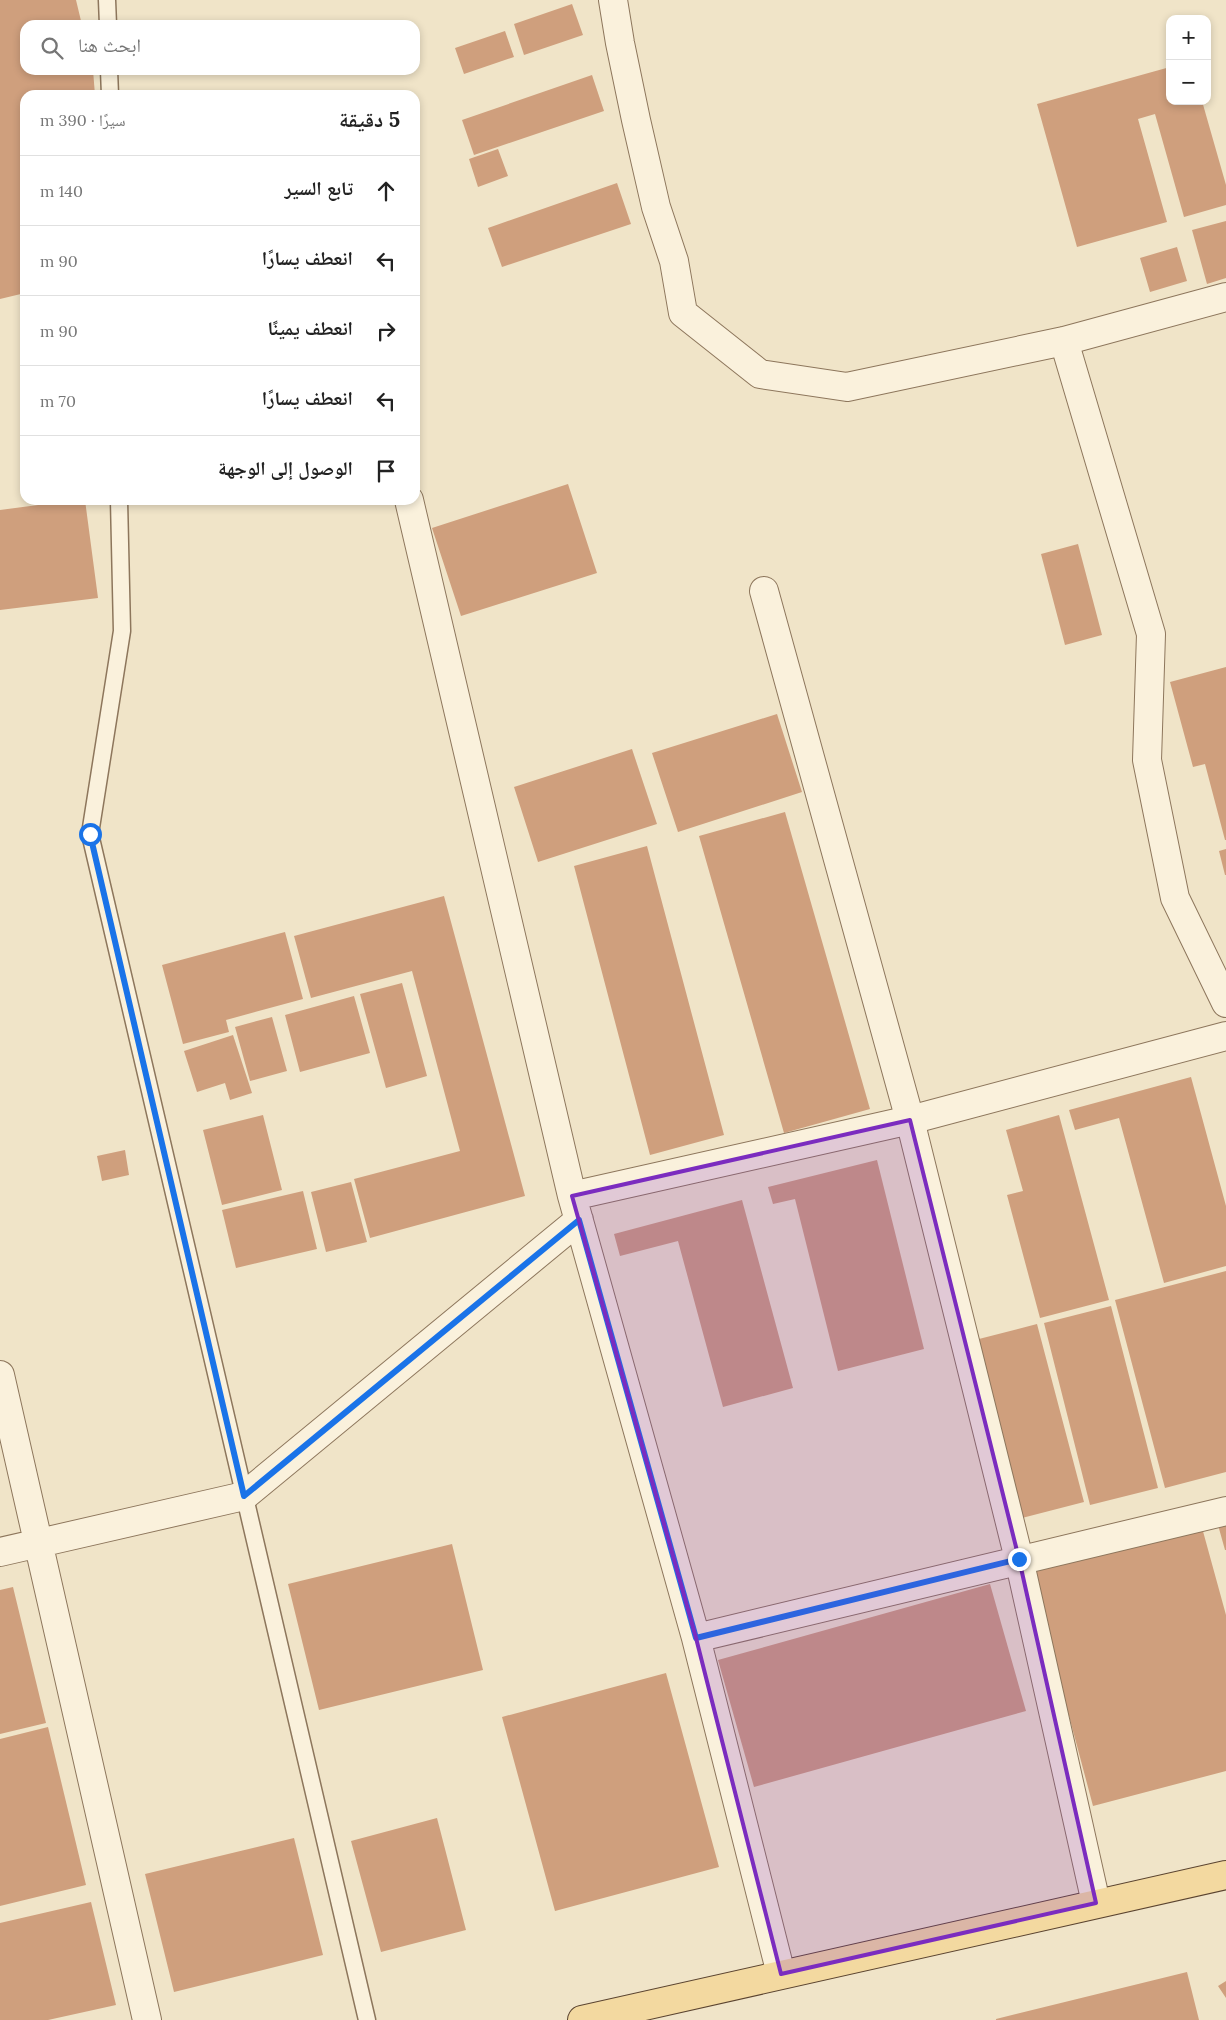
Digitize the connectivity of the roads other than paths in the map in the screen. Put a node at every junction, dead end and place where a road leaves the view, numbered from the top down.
1 (107, 0) edge
2 (613, 0) edge
3 (108, 20) edge
4 (109, 75) edge
5 (110, 90) edge
6 (1226, 298) edge
7 (1064, 341) junction
8 (119, 505) edge
9 (409, 505) edge
10 (764, 591) dead end
11 (1226, 1003) edge
12 (1226, 1036) edge
13 (910, 1120) junction
14 (576, 1208) junction
15 (0, 1375) edge
16 (244, 1496) junction
17 (1226, 1511) edge
18 (39, 1544) junction
19 (0, 1552) edge
20 (1019, 1559) junction
21 (696, 1638) junction
22 (1226, 1875) edge
23 (1096, 1903) junction
24 (781, 1974) junction
25 (147, 2020) edge
26 (367, 2020) edge
27 (582, 2020) edge

1 - 3 lane
2 - 7 street
4 - 5 lane
6 - 7 street
7 - 11 street
8 - 16 lane
9 - 14 street
10 - 13 street
12 - 13 street
13 - 14 street
13 - 20 street
14 - 16 street
14 - 21 street
15 - 18 street
16 - 18 street
16 - 26 lane
17 - 20 street
18 - 19 street
18 - 25 street
20 - 21 street
20 - 23 street
21 - 24 street
22 - 23 main road
23 - 24 main road
24 - 27 main road

